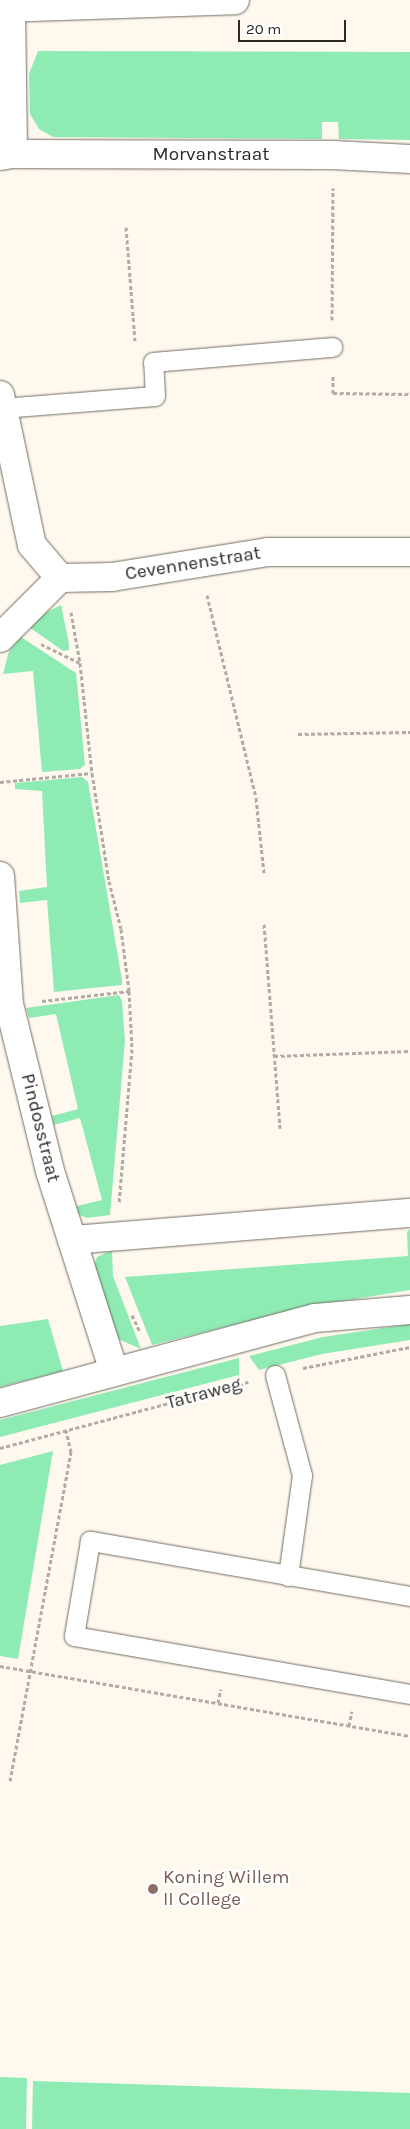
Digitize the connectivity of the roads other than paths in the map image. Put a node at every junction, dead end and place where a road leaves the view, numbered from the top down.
1 (235, 0) edge
2 (5, 8) edge
3 (6, 155) edge
4 (410, 159) edge
5 (332, 347) road end
6 (1, 402) edge
7 (410, 552) edge
8 (60, 578) junction
9 (8, 631) edge
10 (0, 876) edge
11 (410, 1214) edge
12 (72, 1240) junction
13 (410, 1310) edge
14 (114, 1372) junction
15 (275, 1375) road end
16 (0, 1403) edge
17 (288, 1576) junction
18 (410, 1596) edge
19 (410, 1694) edge

1 - 2 street
2 - 3 street, Morvanstraat
3 - 4 street, Morvanstraat
5 - 6 lane
6 - 8 street
7 - 8 street, Cevennenstraat
8 - 9 street
10 - 12 street, Pindosstraat
11 - 12 street
12 - 14 street, Pindosstraat
13 - 14 street
14 - 16 street
15 - 17 lane
17 - 18 lane
17 - 19 lane

